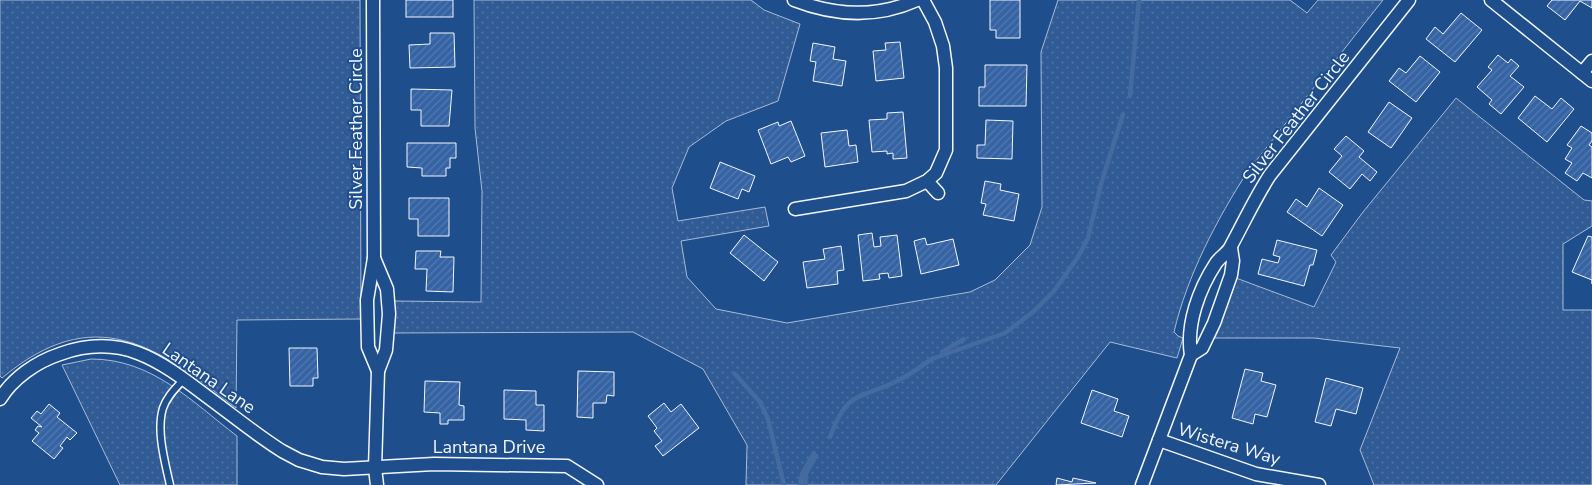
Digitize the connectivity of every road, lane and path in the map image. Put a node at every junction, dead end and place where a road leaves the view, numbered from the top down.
1 (373, 0) edge
2 (794, 0) edge
3 (917, 0) edge
4 (923, 0) edge
5 (1409, 0) edge
6 (1491, 0) edge
7 (1592, 61) edge
8 (1587, 77) edge
9 (928, 181) junction
10 (938, 193) dead end
11 (795, 209) dead end
12 (1231, 248) junction
13 (374, 258) junction
14 (1191, 355) junction
15 (378, 371) junction
16 (184, 379) junction
17 (0, 399) edge
18 (1159, 440) junction
19 (375, 468) junction
20 (170, 485) edge
21 (378, 485) edge
22 (597, 485) edge
23 (1142, 485) edge
24 (1319, 485) edge

1 - 13 street, Silver Feather Circle
2 - 3 street
4 - 9 street
5 - 12 street, Silver Feather Circle
6 - 8 street
7 - 8 street
9 - 10 street
9 - 11 street
12 - 14 street
12 - 14 street, Silver Feather Circle
13 - 15 street, Silver Feather Circle
13 - 15 street, Silver Feather Circle
14 - 18 street, Silver Feather Circle
15 - 19 street, Silver Feather Circle
16 - 17 street, Lantana Lane
16 - 19 street, Lantana Lane
16 - 20 lane
18 - 23 street, Silver Feather Circle
18 - 24 street, Wistera Way
19 - 21 street, Silver Feather Circle
19 - 22 street, Lantana Drive

